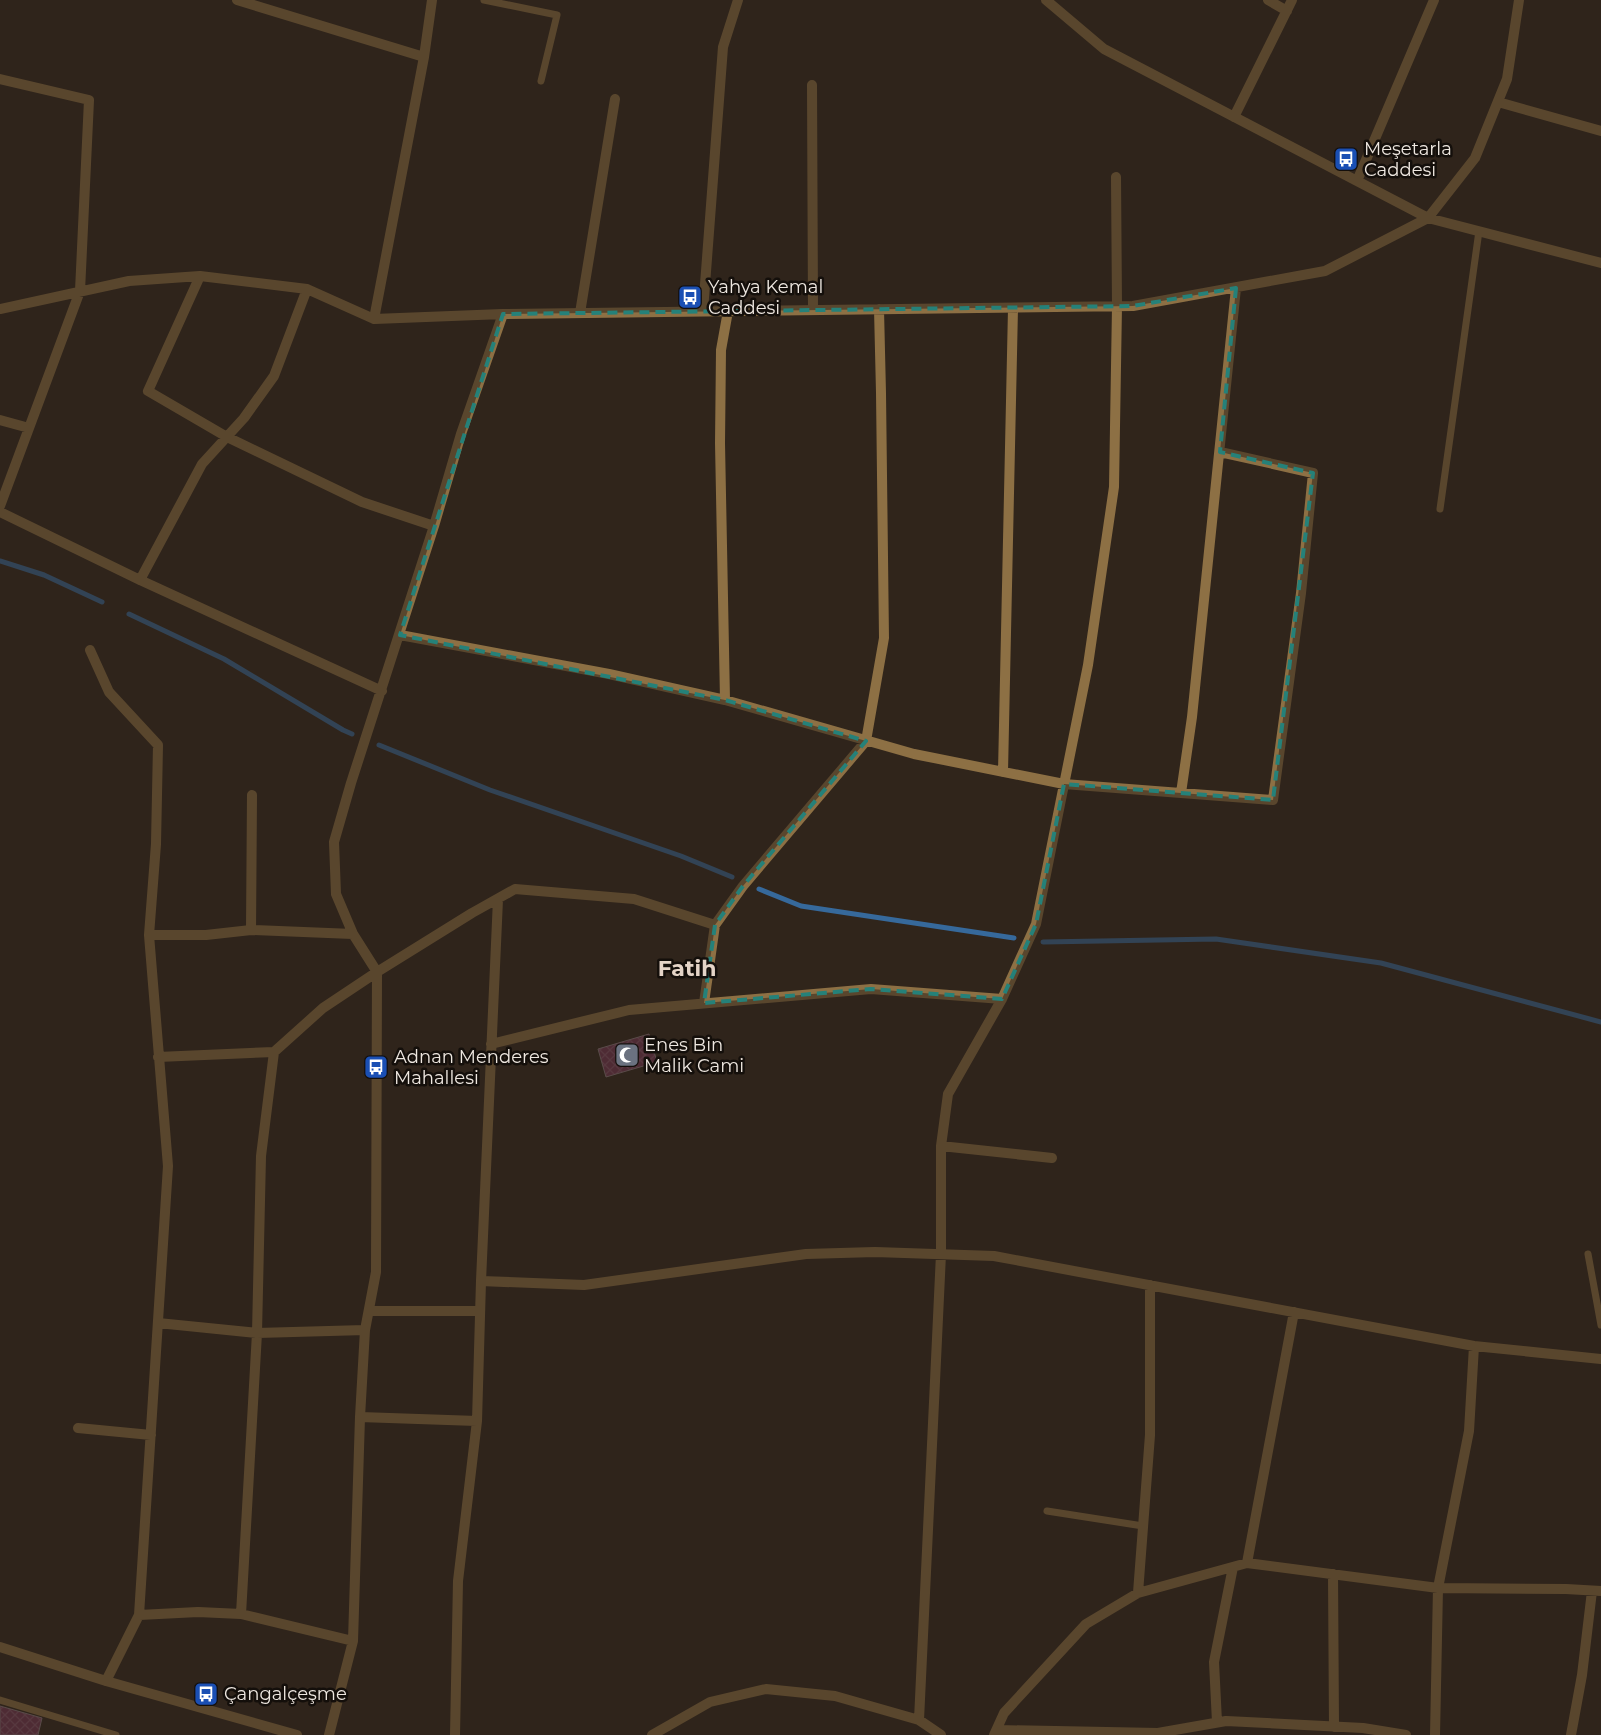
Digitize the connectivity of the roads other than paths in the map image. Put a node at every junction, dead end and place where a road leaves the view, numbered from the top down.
1 (237, 0) edge
2 (432, 0) edge
3 (484, 0) edge
4 (738, 0) edge
5 (1046, 0) edge
6 (1268, 0) edge
7 (1292, 0) edge
8 (1434, 0) edge
9 (1518, 0) edge
10 (1286, 11) junction
11 (424, 57) junction
12 (0, 79) edge
13 (541, 81) dead end
14 (812, 85) dead end
15 (615, 99) dead end
16 (1498, 102) junction
17 (1234, 117) junction
18 (1601, 131) edge
19 (1116, 177) dead end
20 (1357, 181) junction
21 (1428, 218) junction
22 (1479, 231) junction
23 (1601, 263) edge
24 (200, 276) junction
25 (1236, 288) junction
26 (307, 289) junction
27 (80, 292) junction
28 (1116, 306) junction
29 (1013, 308) junction
30 (0, 309) edge
31 (879, 309) junction
32 (813, 310) junction
33 (703, 311) junction
34 (728, 311) junction
35 (580, 313) junction
36 (503, 314) junction
37 (374, 319) junction
38 (0, 420) edge
39 (29, 428) junction
40 (227, 437) junction
41 (1220, 452) junction
42 (0, 506) edge
43 (1440, 509) dead end
44 (0, 512) edge
45 (434, 526) junction
46 (140, 580) junction
47 (400, 635) junction
48 (90, 650) dead end
49 (382, 691) junction
50 (725, 700) junction
51 (866, 740) junction
52 (1003, 772) junction
53 (1064, 784) junction
54 (1181, 793) junction
55 (252, 795) dead end
56 (498, 899) junction
57 (715, 925) junction
58 (251, 930) junction
59 (353, 934) junction
60 (148, 935) junction
61 (377, 972) junction
62 (1002, 999) junction
63 (704, 1003) junction
64 (492, 1044) junction
65 (274, 1052) junction
66 (158, 1057) junction
67 (941, 1146) junction
68 (1052, 1158) dead end
69 (941, 1254) junction
70 (1588, 1254) dead end
71 (481, 1281) junction
72 (1150, 1285) junction
73 (369, 1311) junction
74 (480, 1311) junction
75 (1294, 1312) junction
76 (158, 1323) junction
77 (1601, 1325) edge
78 (365, 1330) junction
79 (257, 1333) junction
80 (1474, 1346) junction
81 (1601, 1359) edge
82 (360, 1417) junction
83 (477, 1421) junction
84 (78, 1428) dead end
85 (151, 1435) junction
86 (1047, 1511) dead end
87 (1143, 1526) junction
88 (1247, 1563) junction
89 (1234, 1567) junction
90 (1333, 1574) junction
91 (1438, 1588) junction
92 (1597, 1591) edge
93 (1138, 1593) junction
94 (139, 1614) junction
95 (242, 1614) junction
96 (353, 1642) junction
97 (0, 1647) edge
98 (106, 1681) junction
99 (0, 1700) edge
100 (919, 1720) junction
101 (1217, 1722) junction
102 (1334, 1727) junction
103 (996, 1732) edge
104 (116, 1735) edge
105 (297, 1735) edge
106 (329, 1735) edge
107 (454, 1735) edge
108 (652, 1735) edge
109 (941, 1735) edge
110 (1406, 1735) edge
111 (1435, 1735) edge
112 (1571, 1735) edge

1 - 11 street
2 - 11 street
3 - 13 lane
4 - 33 street
5 - 17 street
6 - 10 street
7 - 10 street
8 - 20 street
9 - 16 street
10 - 17 street
11 - 37 street
12 - 27 street
14 - 32 street
15 - 35 street
16 - 18 street
16 - 21 street
17 - 20 street
19 - 28 street
20 - 21 street
21 - 22 street
21 - 25 street
22 - 23 street
22 - 43 lane
24 - 26 street
24 - 27 street
24 - 40 street
25 - 28 street
25 - 41 street
26 - 37 street
26 - 40 street
27 - 30 street
27 - 39 street
28 - 29 street
28 - 53 street
29 - 31 street
29 - 52 street
31 - 32 street
31 - 51 street
32 - 34 street
33 - 34 street
33 - 35 street
34 - 50 street
35 - 36 street
36 - 37 street
36 - 45 street
38 - 39 street
39 - 42 street
40 - 45 street
40 - 46 street
41 - 54 street
41 - 54 street
44 - 46 street
45 - 47 street
46 - 49 street
47 - 49 street
47 - 50 street
48 - 60 street
49 - 59 street
50 - 51 street
51 - 52 street
51 - 57 street
52 - 53 street
53 - 54 street
53 - 62 street
55 - 58 street
56 - 57 street
56 - 61 street
56 - 64 street
57 - 63 street
58 - 59 street
58 - 60 street
59 - 61 street
60 - 66 street
61 - 65 street
61 - 73 street
62 - 63 street
62 - 67 street
63 - 64 street
64 - 71 street
65 - 66 street
65 - 79 street
66 - 76 street
67 - 68 street
67 - 69 street
69 - 71 street
69 - 72 street
69 - 100 street
70 - 77 lane
71 - 74 street
72 - 75 street
72 - 87 street
73 - 74 street
73 - 78 street
74 - 83 street
75 - 80 street
75 - 88 street
76 - 79 street
76 - 85 street
78 - 79 street
78 - 82 street
79 - 95 street
80 - 81 street
80 - 91 street
82 - 83 street
82 - 96 street
83 - 107 street
84 - 85 street
85 - 94 street
86 - 87 lane
87 - 93 street
88 - 89 street
88 - 90 street
89 - 93 street
89 - 101 street
90 - 91 street
90 - 102 street
91 - 92 street
91 - 111 street
92 - 112 street
93 - 103 street
94 - 95 street
94 - 98 street
95 - 96 street
96 - 106 street
97 - 98 street
98 - 105 street
99 - 104 lane
100 - 108 street
100 - 109 street
101 - 102 street
101 - 103 street
102 - 110 street

